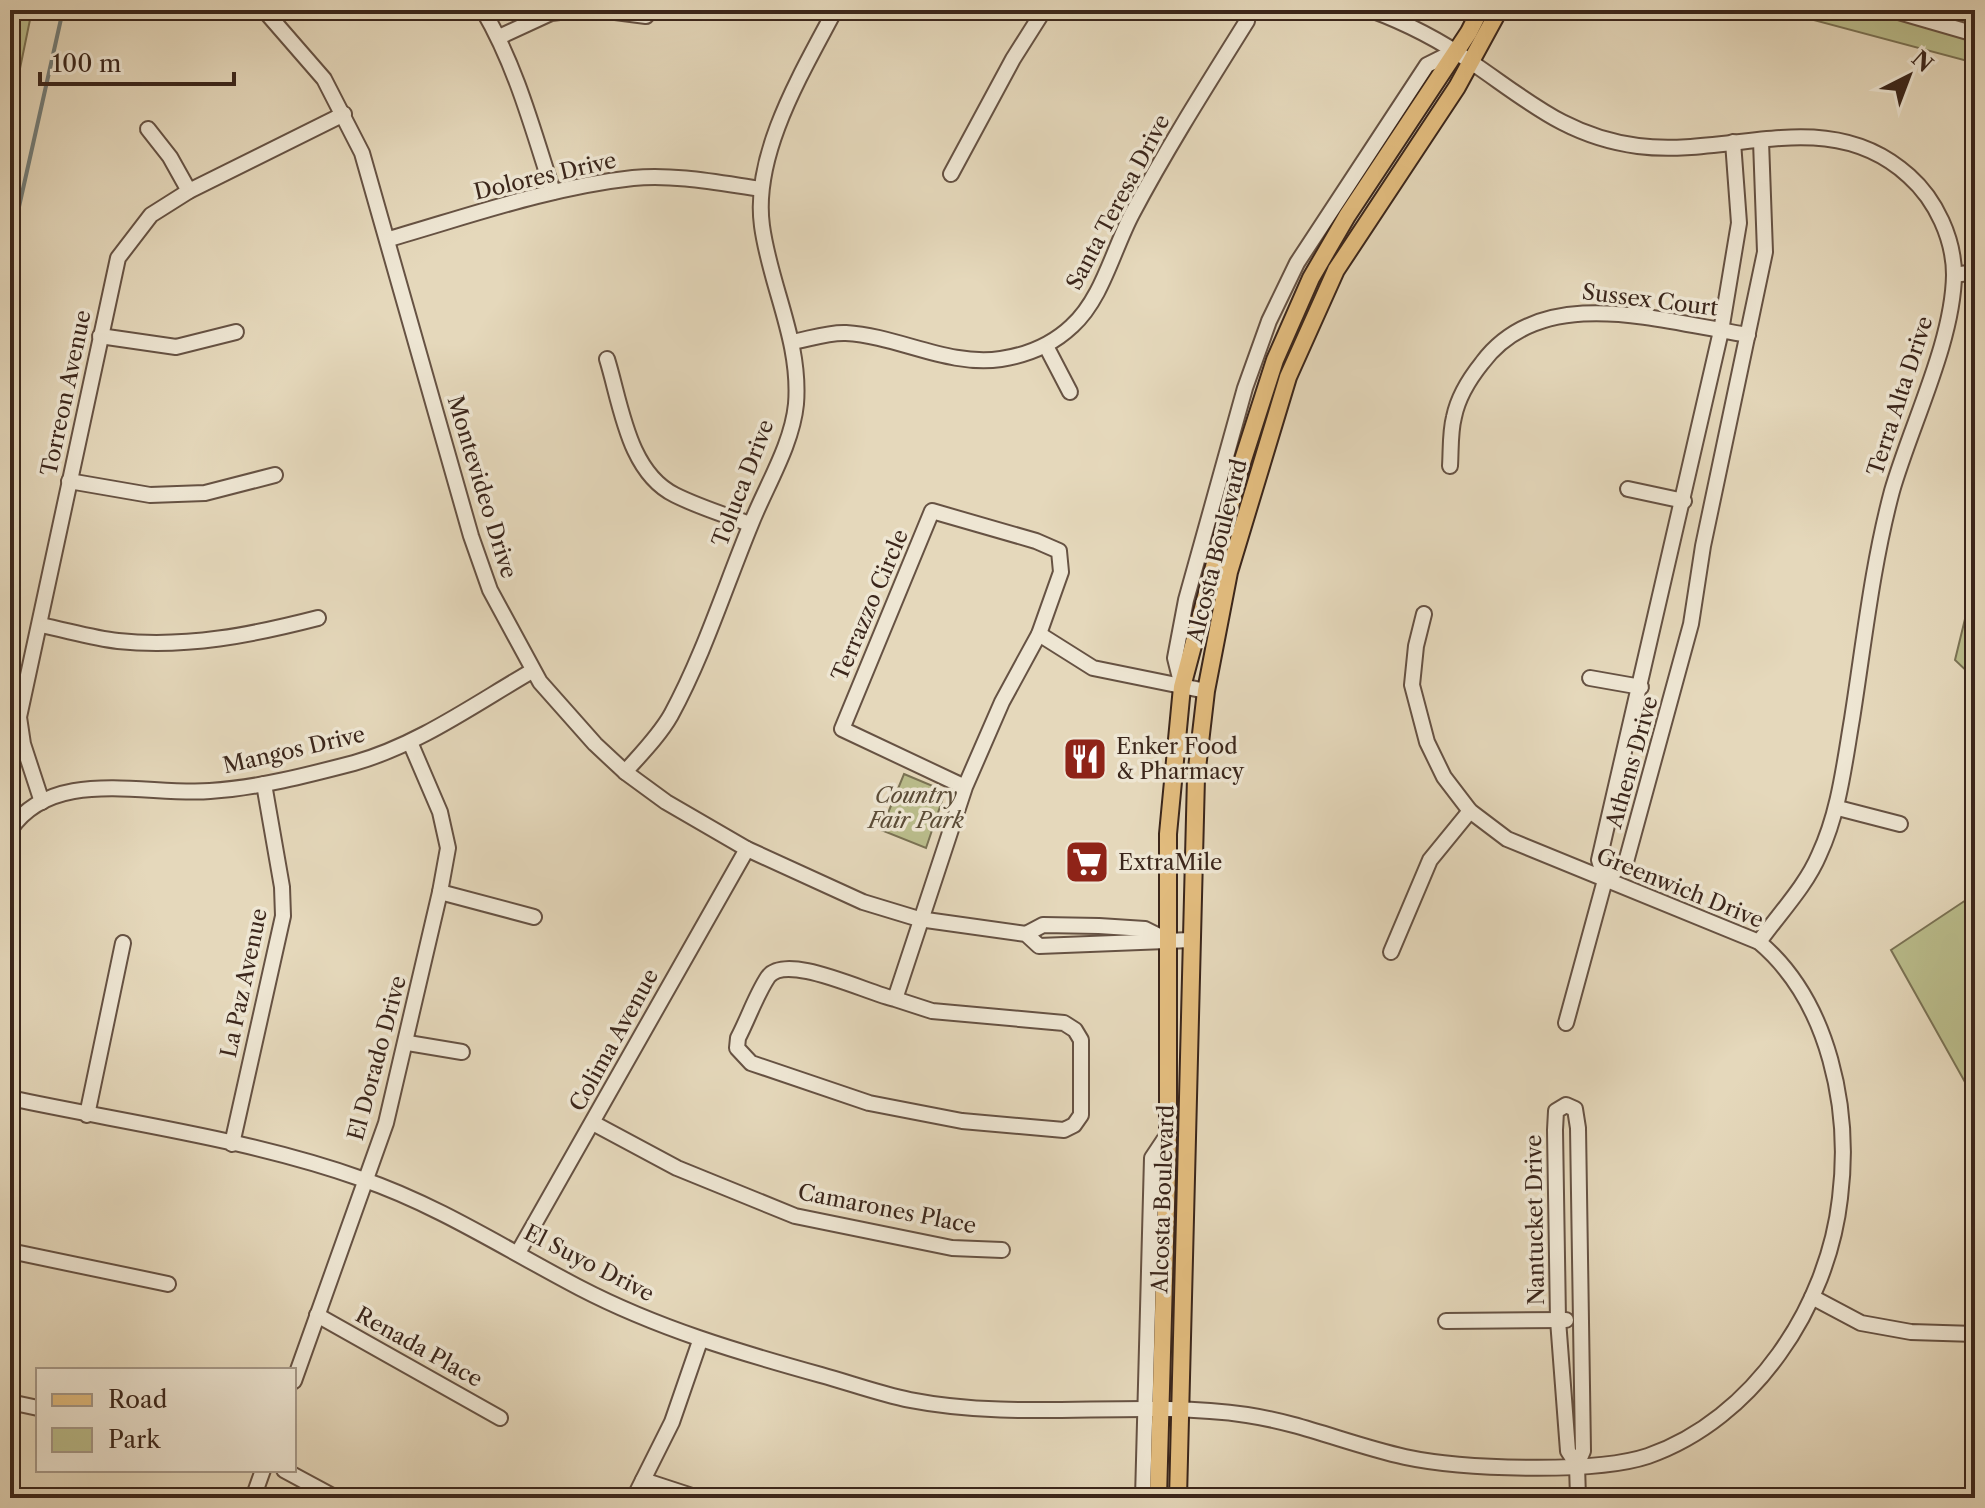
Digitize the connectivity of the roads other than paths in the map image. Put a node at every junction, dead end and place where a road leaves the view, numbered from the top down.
1 (264, 10) edge
2 (483, 10) edge
3 (577, 10) edge
4 (600, 10) edge
5 (835, 10) edge
6 (1044, 10) edge
7 (1249, 10) edge
8 (1371, 10) edge
9 (1480, 10) edge
10 (1499, 10) edge
11 (1892, 10) edge
12 (646, 16) dead end
13 (1975, 34) edge
14 (499, 37) junction
15 (1455, 51) junction
16 (1471, 62) junction
17 (344, 114) junction
18 (148, 129) dead end
19 (1761, 141) junction
20 (1733, 142) junction
21 (951, 174) dead end
22 (761, 189) junction
23 (189, 191) junction
24 (553, 192) junction
25 (389, 239) junction
26 (1975, 272) edge
27 (1954, 275) junction
28 (1721, 331) junction
29 (236, 332) dead end
30 (1748, 335) junction
31 (100, 336) junction
32 (792, 342) junction
33 (1046, 346) junction
34 (607, 359) dead end
35 (1070, 392) dead end
36 (1450, 466) dead end
37 (275, 475) dead end
38 (69, 481) junction
39 (1628, 489) dead end
40 (1684, 501) junction
41 (750, 524) junction
42 (1424, 614) dead end
43 (318, 618) dead end
44 (40, 625) junction
45 (1039, 634) junction
46 (532, 671) junction
47 (1590, 678) dead end
48 (1182, 687) junction
49 (1641, 687) junction
50 (1206, 691) junction
51 (410, 742) junction
52 (625, 772) junction
53 (264, 784) junction
54 (965, 787) junction
55 (42, 802) junction
56 (1838, 808) junction
57 (1470, 811) junction
58 (1900, 824) dead end
59 (10, 830) edge
60 (747, 849) junction
61 (1605, 880) junction
62 (440, 892) junction
63 (534, 917) dead end
64 (919, 919) junction
65 (1026, 934) junction
66 (1167, 940) junction
67 (1191, 940) junction
68 (1759, 942) junction
69 (123, 943) dead end
70 (1391, 952) dead end
71 (895, 999) junction
72 (1566, 1023) dead end
73 (408, 1043) junction
74 (462, 1052) dead end
75 (10, 1098) edge
76 (87, 1115) junction
77 (593, 1123) junction
78 (232, 1144) junction
79 (364, 1179) junction
80 (1555, 1224) junction
81 (1579, 1224) junction
82 (1002, 1250) dead end
83 (10, 1251) edge
84 (519, 1251) junction
85 (168, 1284) dead end
86 (1812, 1297) junction
87 (317, 1315) junction
88 (1558, 1320) junction
89 (1580, 1320) junction
90 (1446, 1321) dead end
91 (1975, 1334) edge
92 (700, 1341) junction
93 (296, 1375) edge
94 (10, 1402) edge
95 (36, 1408) edge
96 (1153, 1410) junction
97 (1178, 1410) junction
98 (500, 1418) dead end
99 (1577, 1465) junction
100 (262, 1472) edge
101 (288, 1472) edge
102 (643, 1480) junction
103 (253, 1498) edge
104 (336, 1498) edge
105 (634, 1498) edge
106 (698, 1498) edge
107 (1143, 1498) edge
108 (1158, 1498) edge
109 (1178, 1498) edge
110 (1578, 1498) edge

1 - 17 street, Montevideo Drive
2 - 14 street
3 - 14 street
4 - 12 street
5 - 22 street, Toluca Drive
6 - 21 street
7 - 33 street, Santa Teresa Drive
8 - 15 street, Terra Alta Drive
9 - 15 main road, Alcosta Boulevard
10 - 16 main road, Alcosta Boulevard
11 - 13 street
14 - 24 street
15 - 16 street, Terra Alta Drive
15 - 48 main road, Alcosta Boulevard
16 - 20 street, Terra Alta Drive
16 - 50 main road, Alcosta Boulevard
17 - 23 street, Torreon Avenue
17 - 25 street, Montevideo Drive
18 - 23 street
19 - 20 street, Terra Alta Drive
19 - 27 street, Terra Alta Drive
19 - 30 street, Athens Drive
20 - 28 street, Athens Drive
22 - 24 street, Dolores Drive
22 - 32 street, Toluca Drive
23 - 31 street, Torreon Avenue
24 - 25 street, Dolores Drive
25 - 46 street, Montevideo Drive
26 - 27 street
27 - 56 street, Terra Alta Drive
28 - 30 street, Sussex Court
28 - 36 street, Sussex Court
28 - 40 street, Athens Drive
29 - 31 street
30 - 61 street, Athens Drive
31 - 38 street, Torreon Avenue
32 - 33 street, Santa Teresa Drive
32 - 41 street, Toluca Drive
33 - 35 street
34 - 41 street
37 - 38 street
38 - 44 street, Torreon Avenue
39 - 40 street
40 - 49 street, Athens Drive
41 - 52 street, Toluca Drive
42 - 57 street, Greenwich Drive
43 - 44 street
44 - 55 street, Torreon Avenue
45 - 48 street
45 - 54 street, Terrazzo Circle
45 - 54 street, Terrazzo Circle
46 - 51 street, Mangos Drive
46 - 52 street, Montevideo Drive
47 - 49 street
48 - 50 street
48 - 66 main road, Alcosta Boulevard
49 - 61 street, Athens Drive
50 - 67 main road, Alcosta Boulevard
51 - 53 street, Mangos Drive
51 - 62 street, El Dorado Drive
52 - 60 street, Montevideo Drive
53 - 55 street, Mangos Drive
53 - 78 street, La Paz Avenue
54 - 64 street, Terrazzo Circle
55 - 59 street, Mangos Drive
56 - 58 street
56 - 68 street, Terra Alta Drive
57 - 61 street, Greenwich Drive
57 - 70 street
60 - 64 street, Montevideo Drive
60 - 77 street, Colima Avenue
61 - 68 street, Greenwich Drive
61 - 72 street
62 - 63 street
62 - 73 street, El Dorado Drive
64 - 65 street, Montevideo Drive
64 - 71 street, Terrazzo Circle
65 - 66 street, Montevideo Drive
65 - 66 street, Montevideo Drive
66 - 67 street
66 - 96 main road, Alcosta Boulevard
67 - 97 main road, Alcosta Boulevard
68 - 86 street, Greenwich Drive
69 - 76 street
71 - 71 street
73 - 74 street
73 - 79 street, El Dorado Drive
75 - 76 street, El Suyo Drive
76 - 78 street, El Suyo Drive
77 - 82 street, Camarones Place
77 - 84 street, Colima Avenue
78 - 79 street, El Suyo Drive
79 - 84 street, El Suyo Drive
79 - 87 street, El Dorado Drive
80 - 81 street
80 - 81 street, Nantucket Drive
80 - 88 street, Nantucket Drive
81 - 89 street, Nantucket Drive
83 - 85 street
84 - 92 street, El Suyo Drive
86 - 91 street
86 - 99 street, Greenwich Drive
87 - 93 street, El Dorado Drive
87 - 98 street, Renada Place
88 - 89 street
88 - 90 street
88 - 99 street, Nantucket Drive
89 - 99 street, Nantucket Drive
92 - 96 street, El Suyo Drive
92 - 102 street
94 - 95 street
96 - 97 street, Greenwich Drive
96 - 107 street, Alcosta Boulevard
96 - 108 main road, Alcosta Boulevard
97 - 99 street, Greenwich Drive
97 - 109 main road, Alcosta Boulevard
99 - 110 street, Nantucket Drive
100 - 103 street
101 - 104 street
102 - 105 street
102 - 106 street

